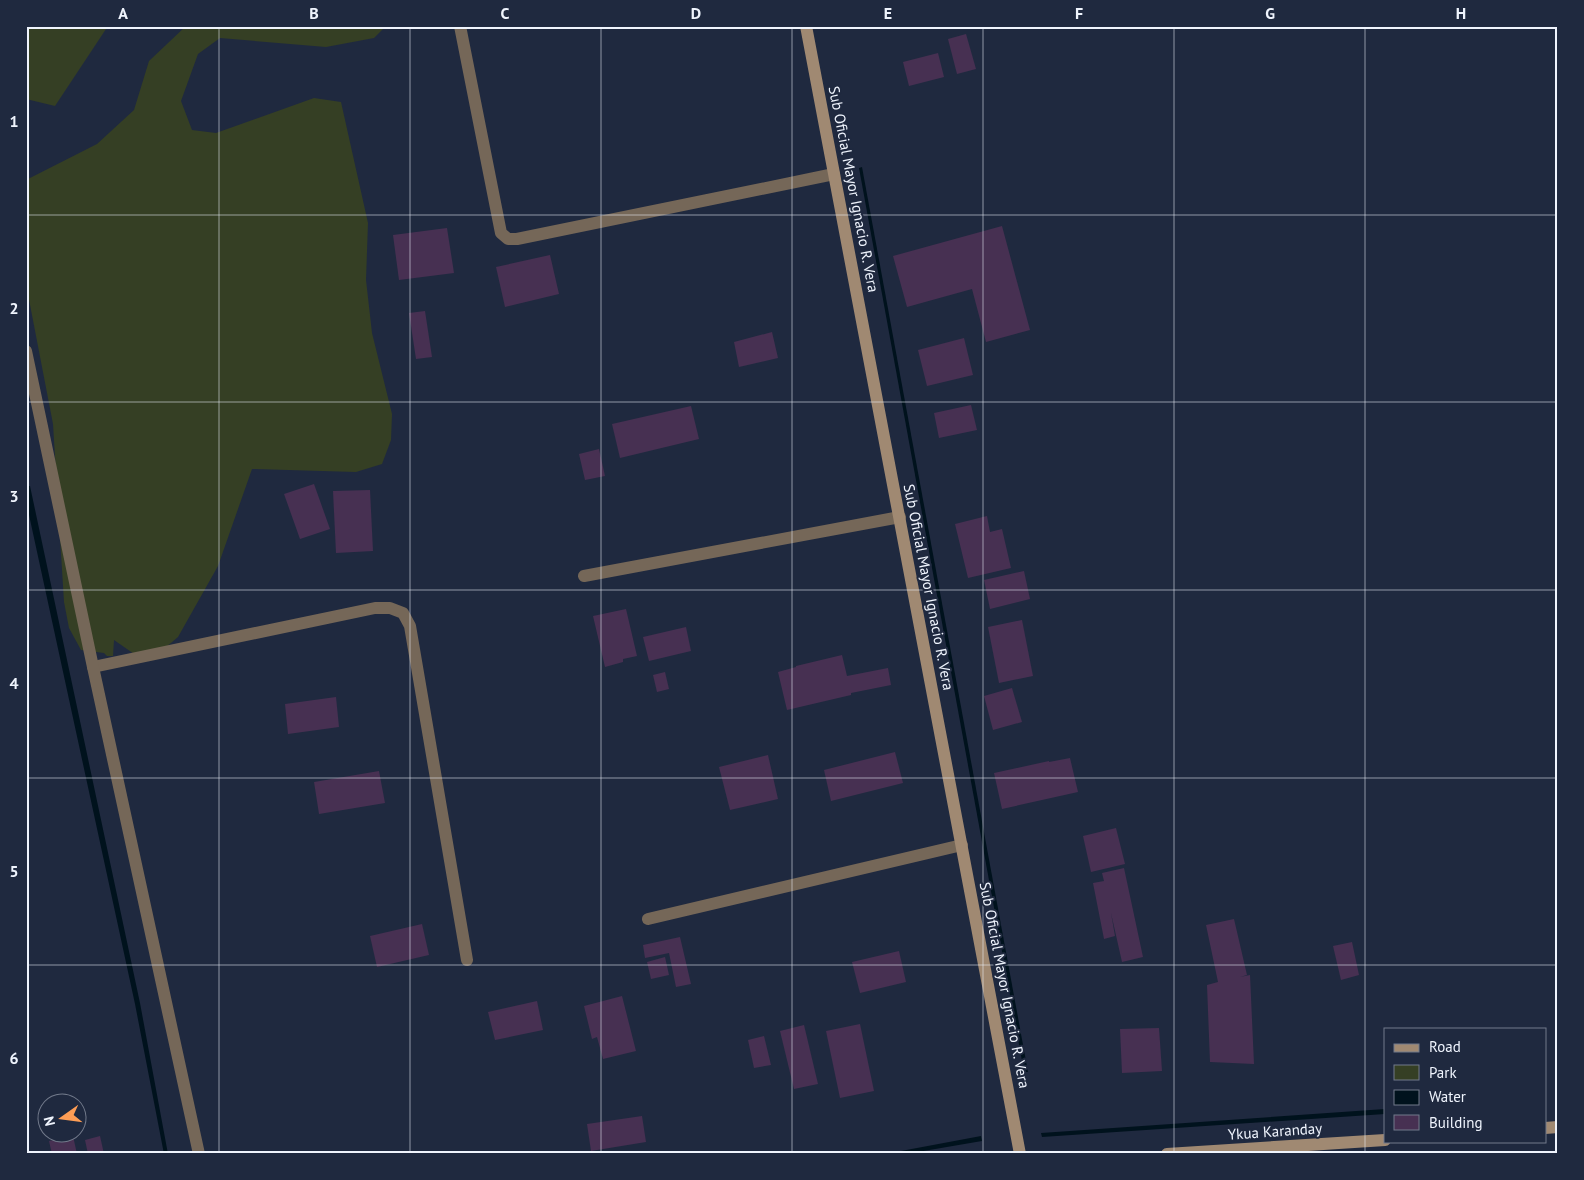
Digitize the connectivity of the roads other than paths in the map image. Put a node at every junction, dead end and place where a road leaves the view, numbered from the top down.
1 (460, 26) edge
2 (806, 26) edge
3 (834, 174) junction
4 (26, 351) edge
5 (900, 517) junction
6 (584, 576) dead end
7 (93, 667) junction
8 (962, 846) junction
9 (648, 919) dead end
10 (467, 960) dead end
11 (1384, 1140) edge
12 (199, 1154) edge
13 (1020, 1154) edge
14 (1167, 1154) edge

1 - 3 street
2 - 3 street, Sub Oficial Mayor Ignacio R. Vera
3 - 5 street, Sub Oficial Mayor Ignacio R. Vera
4 - 7 street
5 - 6 street
5 - 8 street, Sub Oficial Mayor Ignacio R. Vera
7 - 10 street
7 - 12 street
8 - 9 street
8 - 13 street, Sub Oficial Mayor Ignacio R. Vera
11 - 14 street, Ykua Karanday

